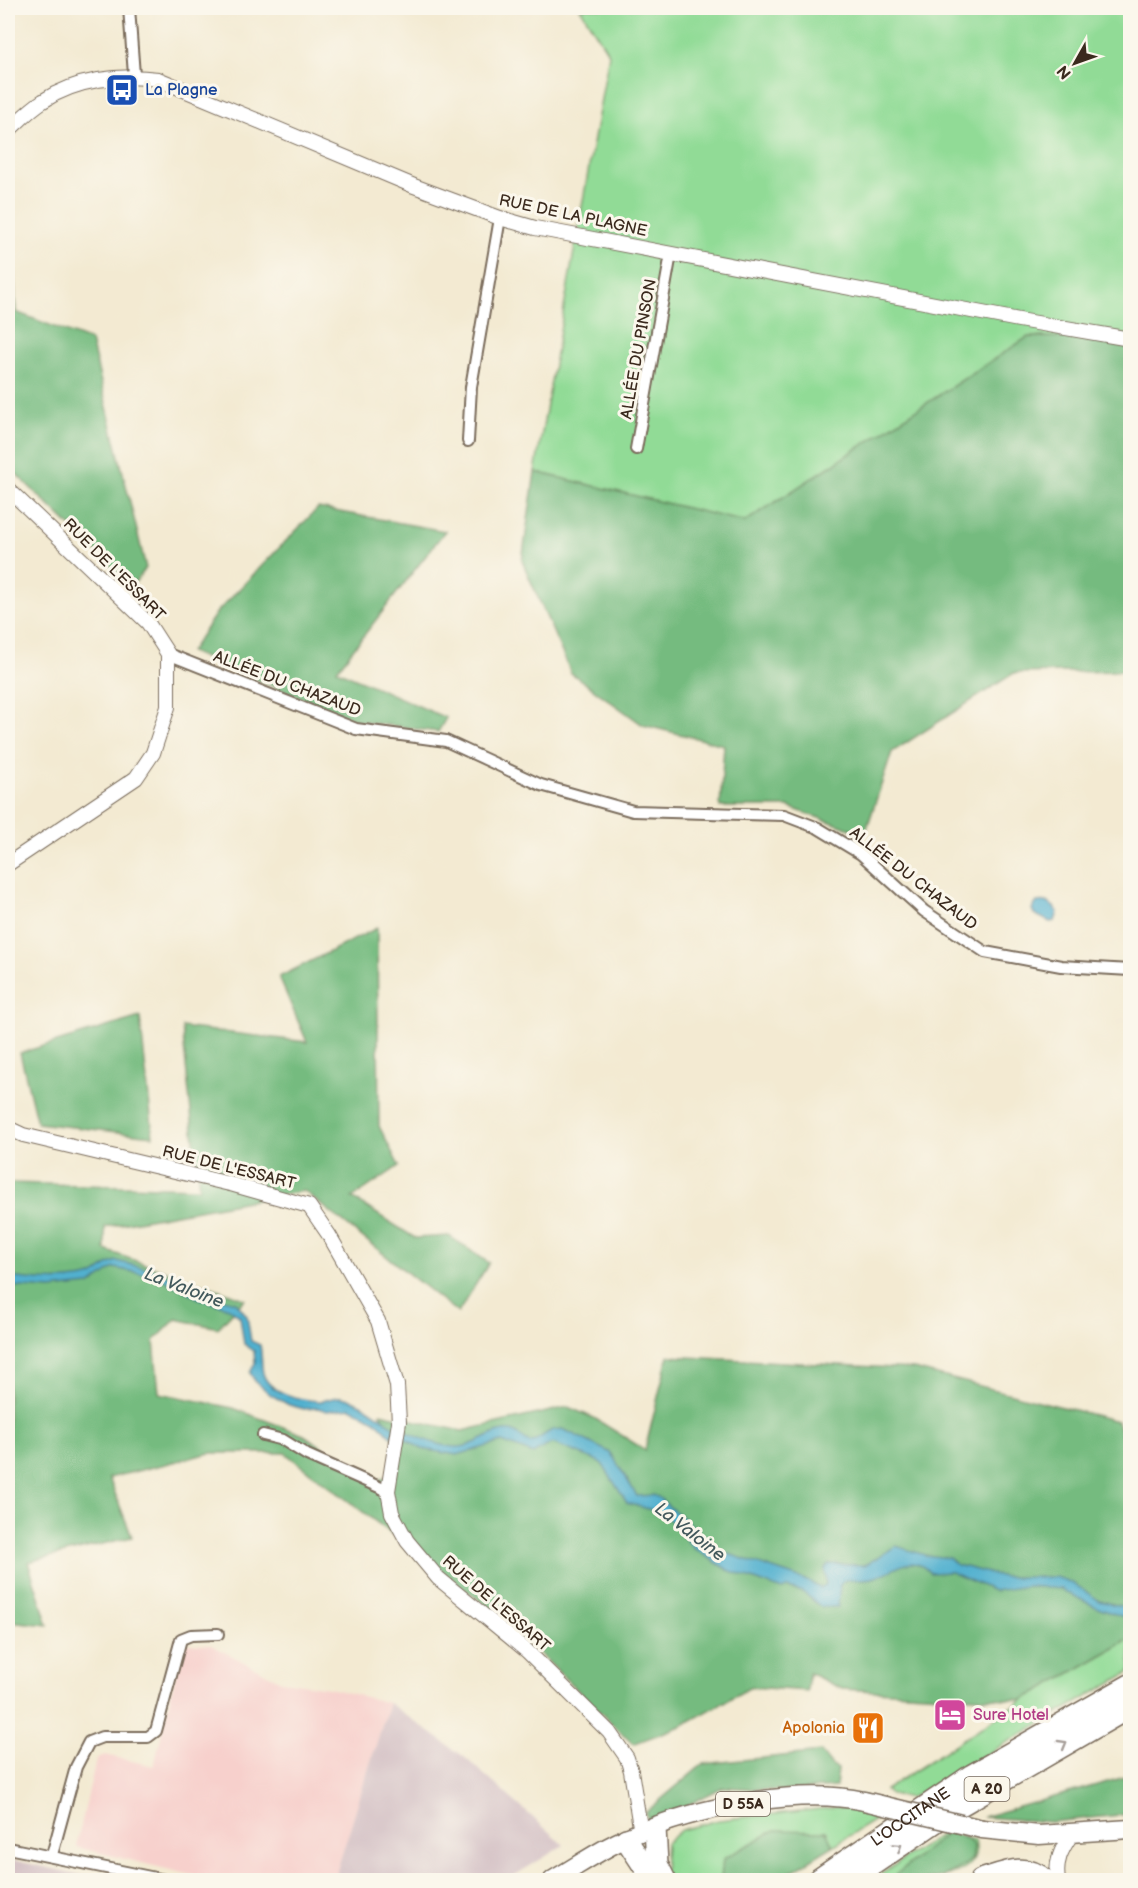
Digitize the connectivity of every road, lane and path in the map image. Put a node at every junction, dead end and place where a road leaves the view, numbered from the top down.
1 (129, 8) edge
2 (134, 75) junction
3 (8, 131) edge
4 (500, 218) junction
5 (671, 254) junction
6 (1131, 339) edge
7 (468, 441) dead end
8 (636, 449) dead end
9 (8, 489) edge
10 (168, 654) junction
11 (8, 864) edge
12 (1131, 970) edge
13 (8, 1128) edge
14 (263, 1435) dead end
15 (388, 1491) junction
16 (218, 1634) dead end
17 (1131, 1685) edge
18 (1131, 1707) edge
19 (1131, 1829) edge
20 (641, 1833) junction
21 (1071, 1835) junction
22 (8, 1848) edge
23 (52, 1856) junction
24 (851, 1856) junction
25 (165, 1881) edge
26 (553, 1881) edge
27 (653, 1881) edge
28 (665, 1881) edge
29 (800, 1881) edge
30 (818, 1881) edge
31 (850, 1881) edge
32 (981, 1881) edge
33 (1045, 1881) edge
34 (1058, 1881) edge

1 - 2 street
2 - 3 street, RUE DE LA PLAGNE
2 - 4 street, RUE DE LA PLAGNE
4 - 5 street, RUE DE LA PLAGNE
4 - 7 street
5 - 6 street, RUE DE LA PLAGNE
5 - 8 street, ALLÉE DU PINSON
9 - 10 street, RUE DE L'ESSART
10 - 11 street
10 - 12 street, ALLÉE DU CHAZAUD
13 - 15 street, RUE DE L'ESSART
14 - 15 street
15 - 20 street, RUE DE L'ESSART
16 - 23 street
17 - 24 highway, L'OCCITANE / A 20
31 -> 18 highway, L'OCCITANE / A 20
19 - 21 main road, D 55A
20 - 21 main road, D 55A, bridge
20 - 26 main road, D 55A
20 - 27 highway
20 - 28 highway
21 - 34 street
22 - 23 street
23 - 25 street
24 - 29 highway
24 - 30 highway, L'OCCITANE / A 20
32 - 33 highway

